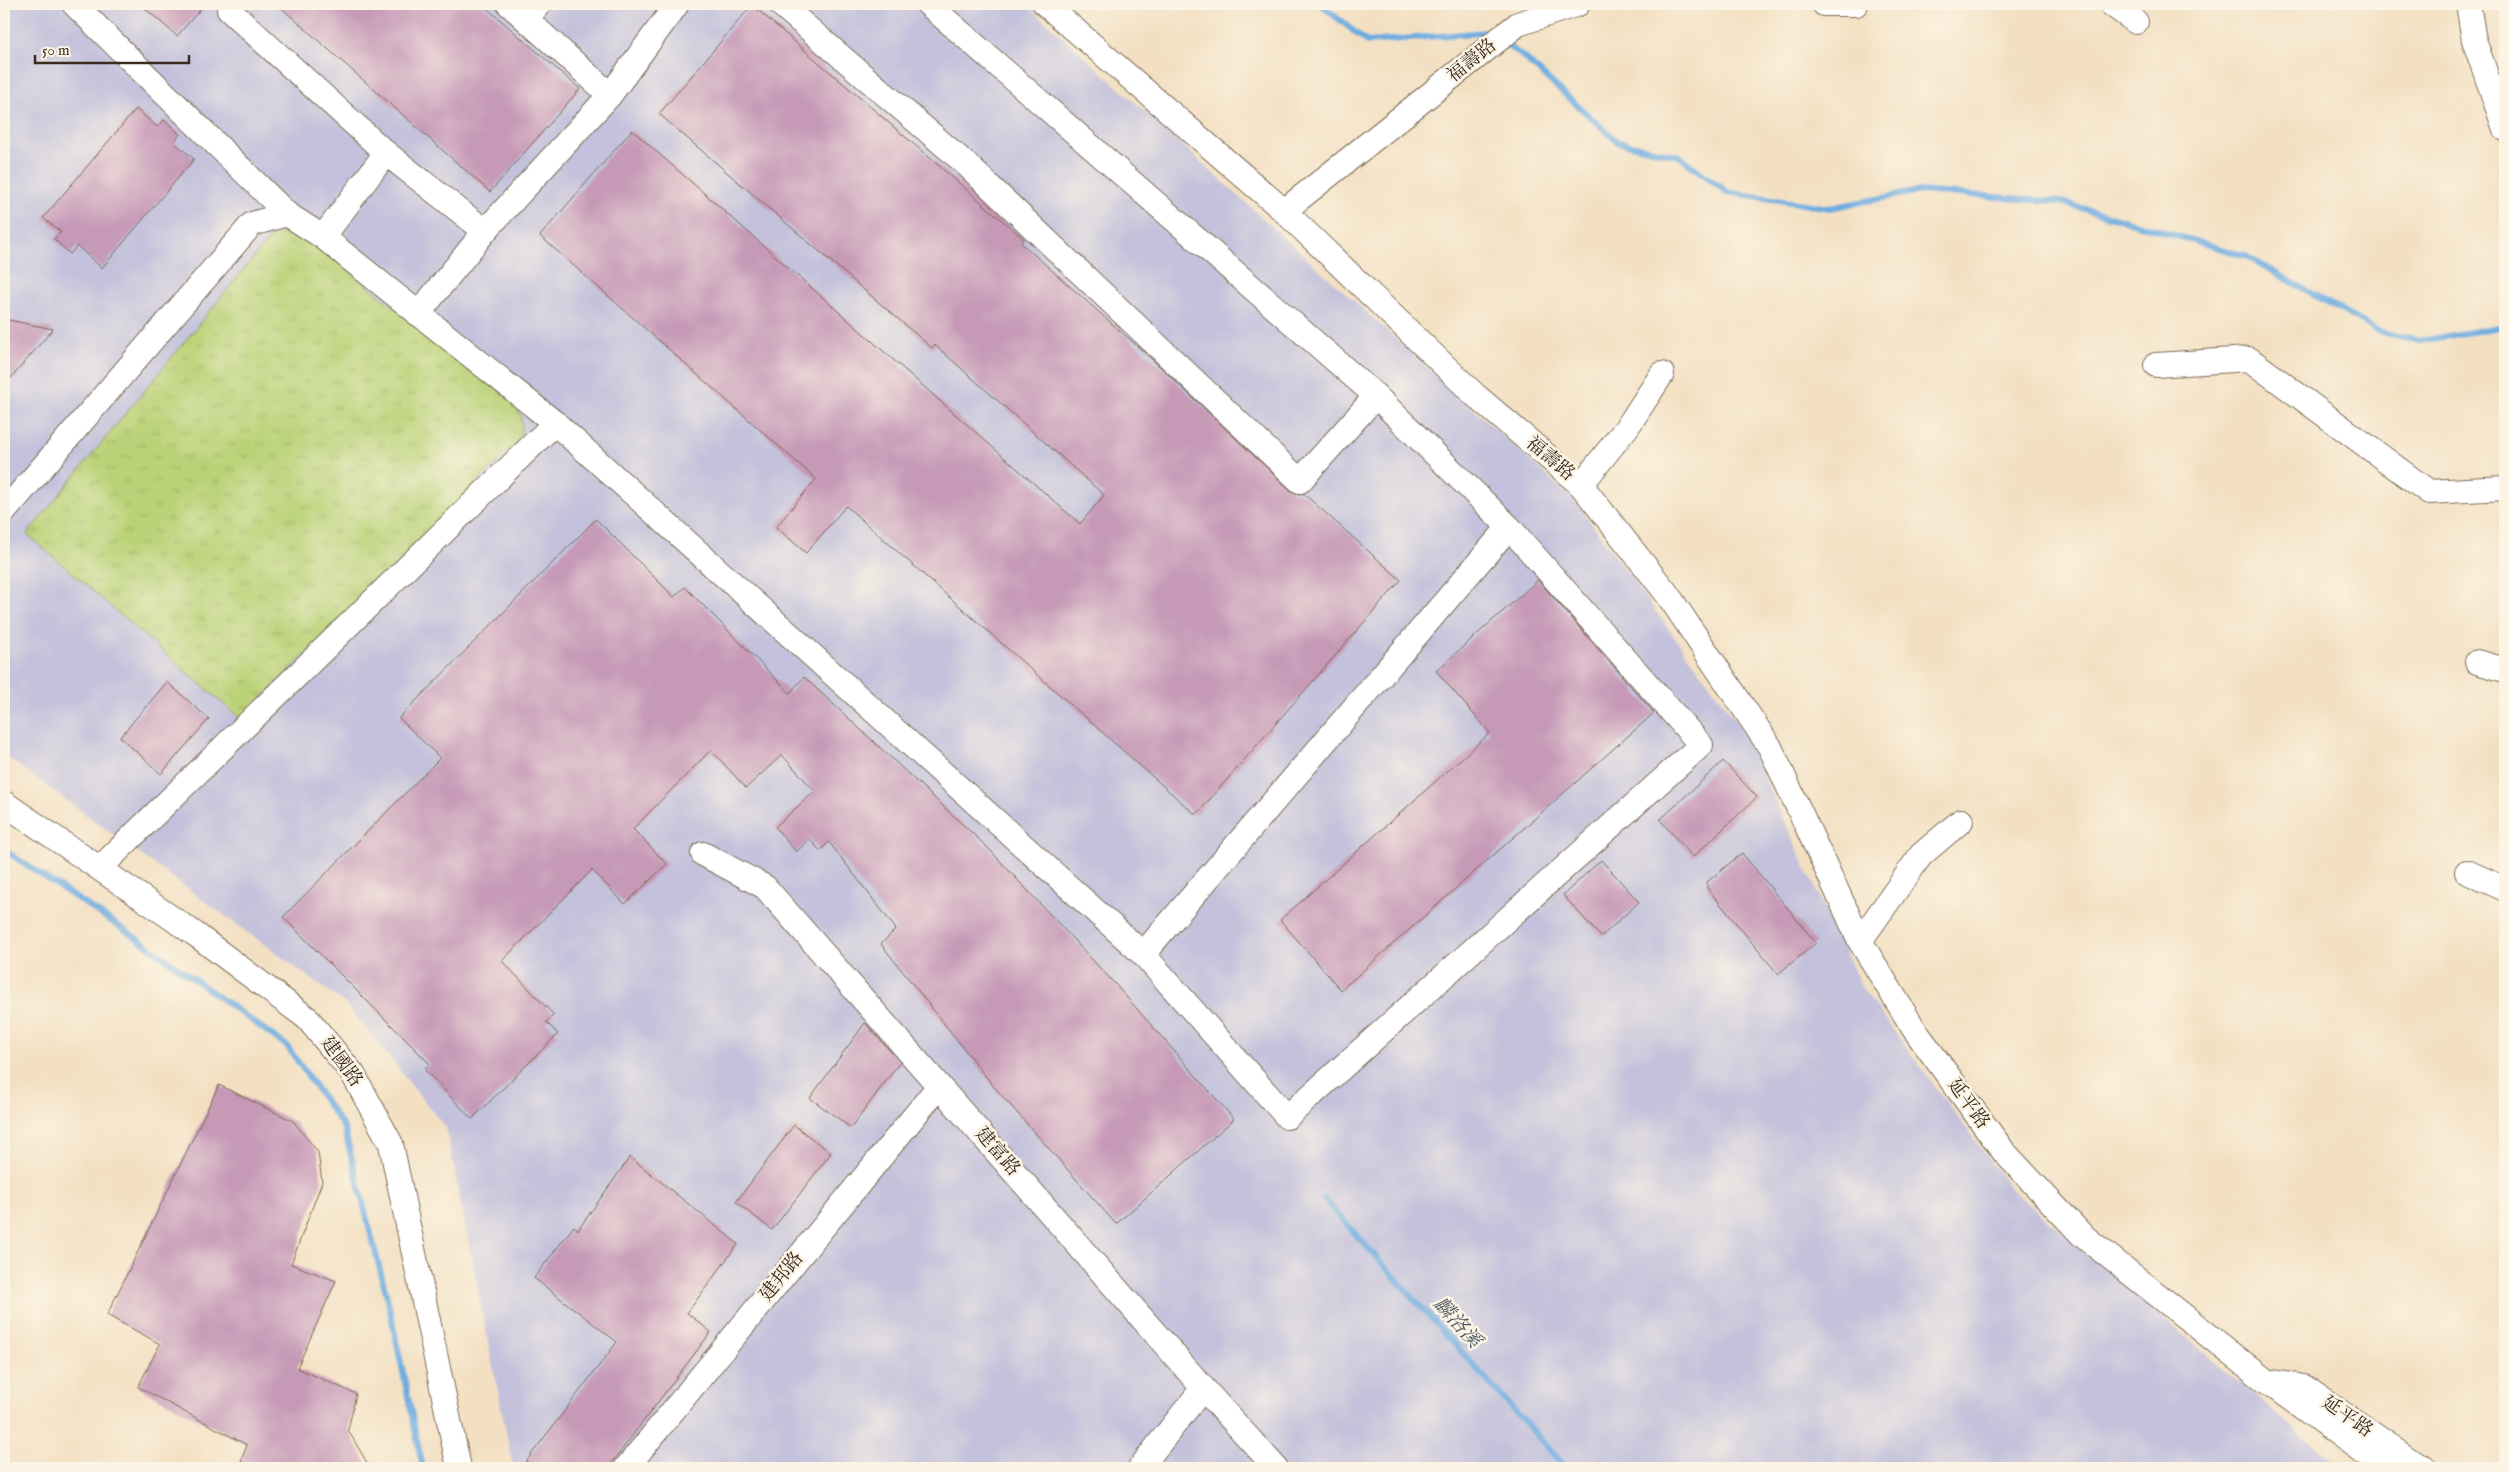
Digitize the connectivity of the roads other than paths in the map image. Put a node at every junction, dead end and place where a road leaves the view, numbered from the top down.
1 (74, 4) edge
2 (677, 4) edge
3 (780, 4) edge
4 (928, 4) edge
5 (1045, 4) edge
6 (1578, 4) edge
7 (1824, 4) edge
8 (1856, 4) edge
9 (2111, 4) edge
10 (2468, 4) edge
11 (525, 9) edge
12 (230, 10) dead end
13 (2136, 22) dead end
14 (610, 95) junction
15 (2505, 129) edge
16 (386, 152) junction
17 (1284, 211) junction
18 (287, 214) junction
19 (485, 231) junction
20 (323, 237) junction
21 (418, 314) junction
22 (2156, 365) dead end
23 (1662, 374) dead end
24 (1376, 396) junction
25 (555, 422) junction
26 (1581, 484) junction
27 (2505, 488) edge
28 (4, 512) edge
29 (1509, 527) junction
30 (2477, 662) dead end
31 (2505, 670) edge
32 (1770, 747) joint
33 (4, 803) edge
34 (1961, 821) dead end
35 (703, 854) dead end
36 (100, 868) junction
37 (2467, 872) dead end
38 (2505, 889) edge
39 (1860, 941) junction
40 (1142, 954) junction
41 (939, 1086) junction
42 (2266, 1381) junction
43 (1203, 1388) junction
44 (459, 1468) edge
45 (626, 1468) edge
46 (1140, 1468) edge
47 (1276, 1468) edge
48 (2385, 1468) edge
49 (2422, 1468) edge

1 - 18 street
2 - 14 street
3 - 24 street
4 - 24 street
5 - 17 street, 福壽路
6 - 17 street, 福壽路
7 - 8 street
9 - 13 street
10 - 15 street
11 - 14 street
12 - 16 street
14 - 19 street
16 - 19 street
16 - 20 street
17 - 26 street, 福壽路
18 - 20 street
18 - 28 street
19 - 21 street
20 - 21 street
21 - 25 street
22 - 27 street
23 - 26 street
24 - 29 street
25 - 36 street
25 - 40 street
26 - 32 street, 福壽路
29 - 40 street
29 - 40 street
30 - 31 street
32 - 39 street, 延平路
33 - 36 street, 建國路
34 - 39 street
35 - 41 street, 建富路
36 - 44 street, 建國路
37 - 38 street
39 - 42 street, 延平路
41 - 43 street, 建富路
41 - 45 street, 建邦路
42 - 48 street, 延平路
42 - 49 street, 延平路
43 - 46 street
43 - 47 street, 建富路

